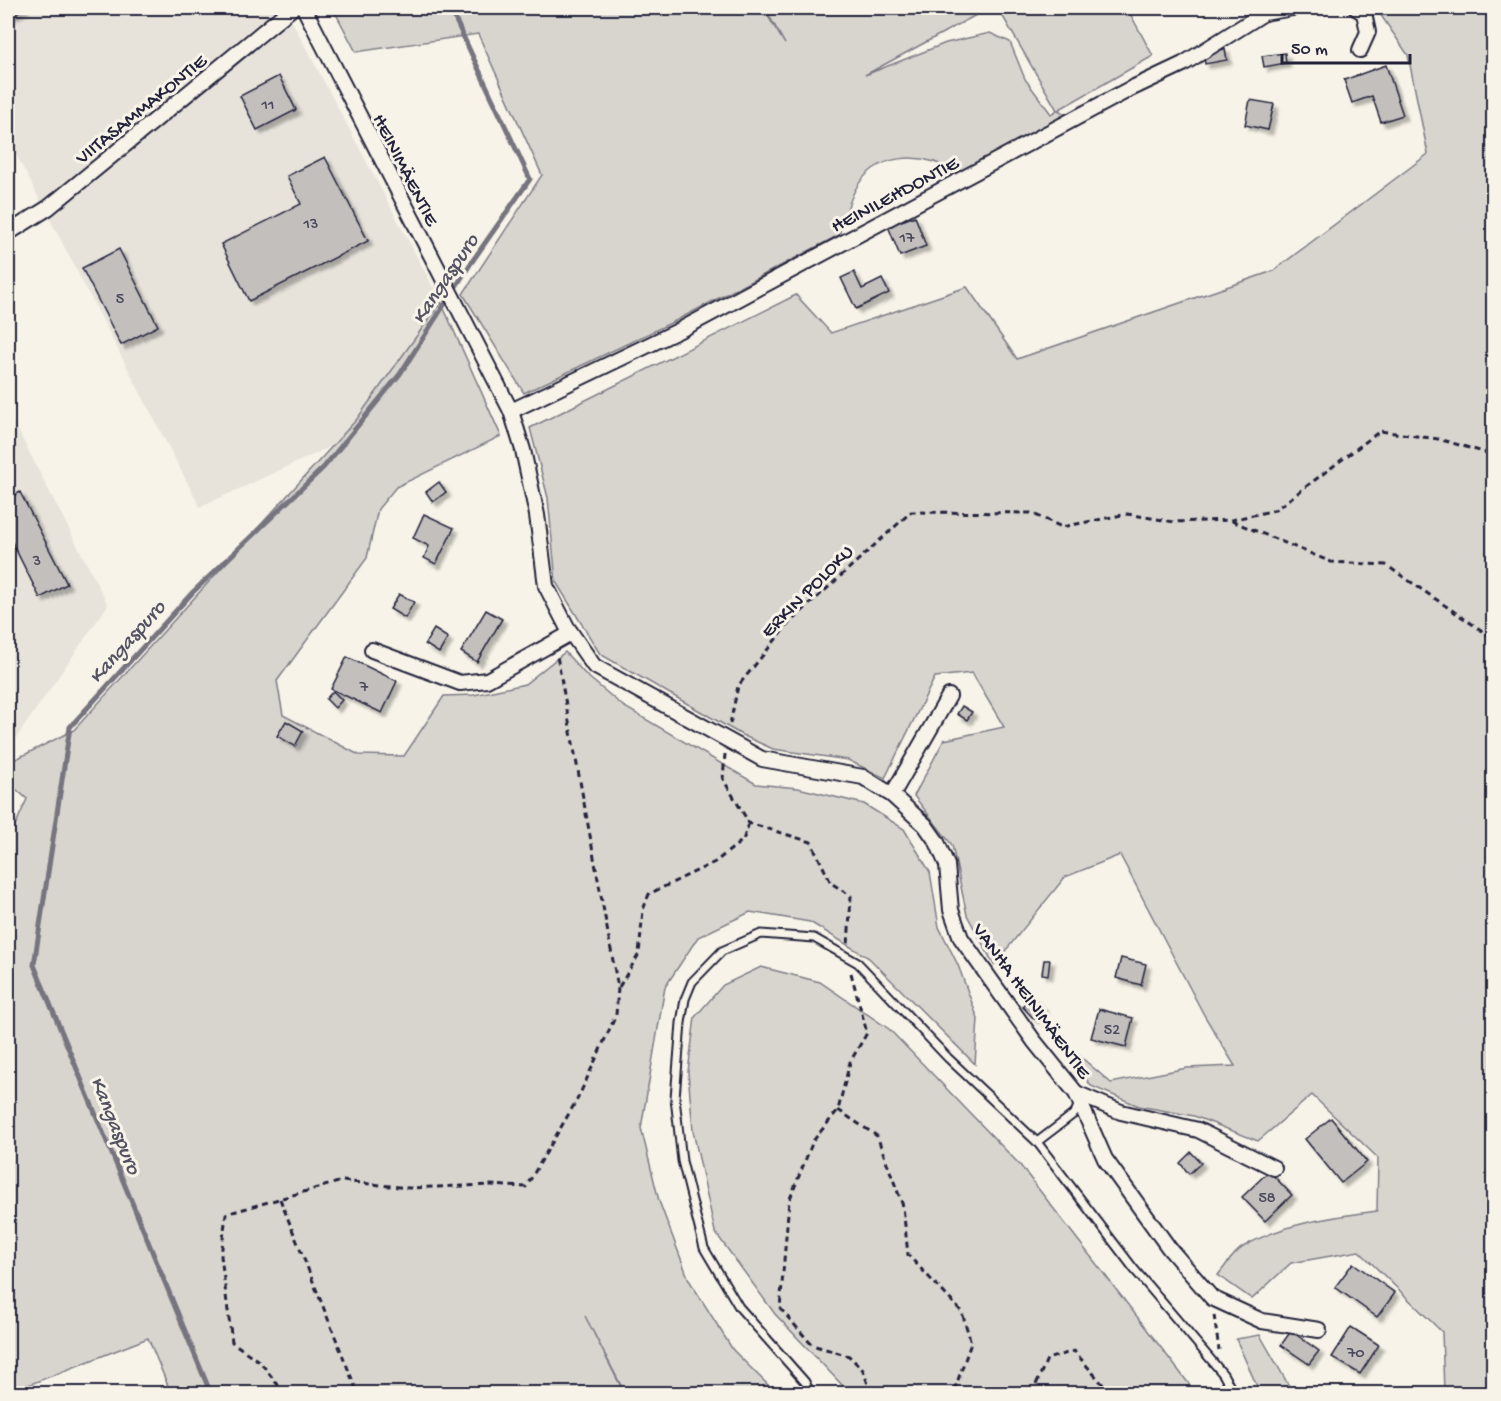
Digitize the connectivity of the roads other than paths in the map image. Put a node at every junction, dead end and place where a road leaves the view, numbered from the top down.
1 (292, 8) edge
2 (304, 8) edge
3 (1293, 8) edge
4 (1356, 8) edge
5 (1360, 50) dead end
6 (8, 233) edge
7 (511, 411) junction
8 (571, 633) junction
9 (372, 650) dead end
10 (949, 696) dead end
11 (892, 795) junction
12 (1078, 1097) junction
13 (1037, 1142) junction
14 (1274, 1168) dead end
15 (1319, 1330) dead end
16 (811, 1394) edge
17 (1234, 1394) edge

1 - 6 street, VIITASAMMAKONTIE
2 - 7 street, HEINIMÄENTIE
3 - 7 street, HEINILEHDONTIE
4 - 5 street
7 - 8 street, VANHA HEINIMÄENTIE
8 - 9 street
8 - 11 street, VANHA HEINIMÄENTIE
10 - 11 street
11 - 12 street, VANHA HEINIMÄENTIE
12 - 13 lane
12 - 14 street
12 - 15 street, VANHA HEINIMÄENTIE
13 - 16 lane
13 - 17 lane

